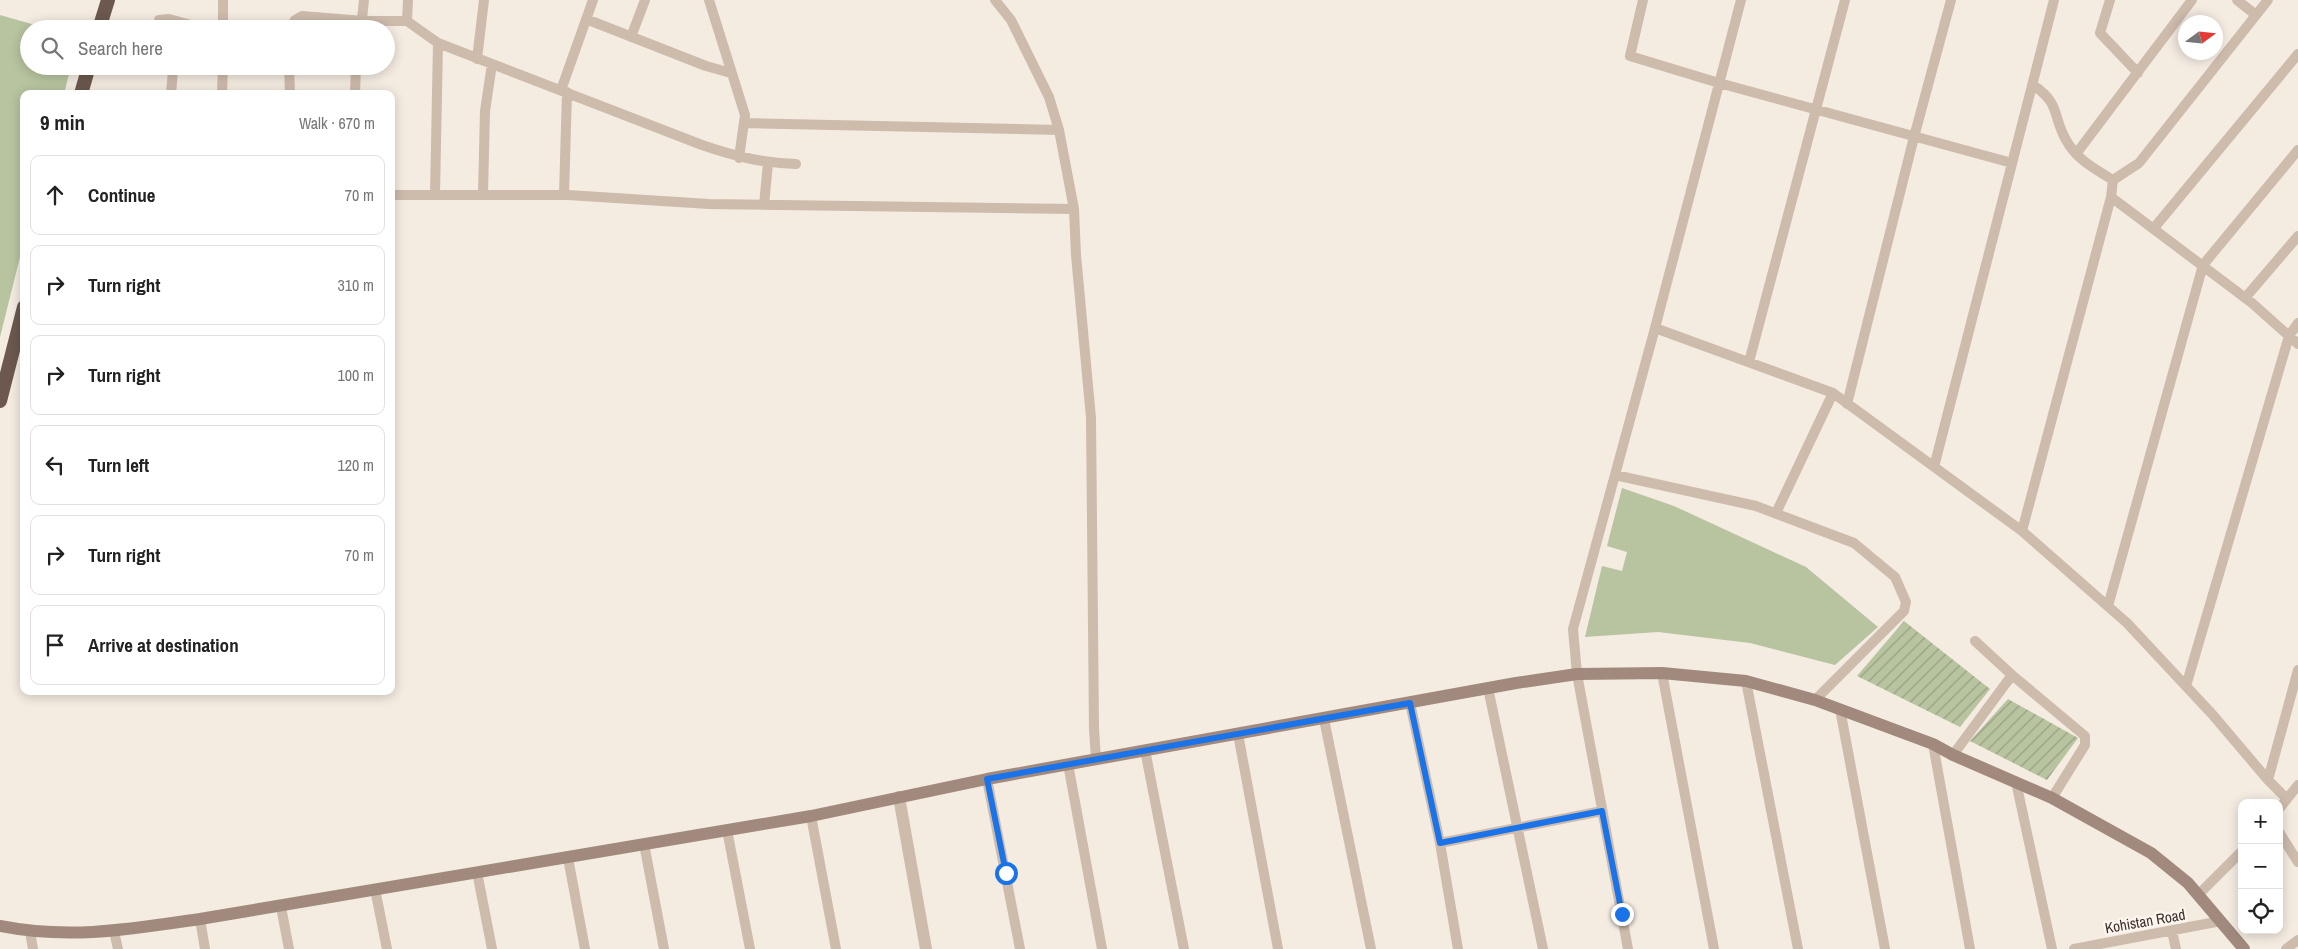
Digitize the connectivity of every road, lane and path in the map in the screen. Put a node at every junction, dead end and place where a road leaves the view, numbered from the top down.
1 (108, 0) edge
2 (223, 0) edge
3 (364, 0) edge
4 (408, 0) edge
5 (484, 0) edge
6 (593, 0) edge
7 (644, 0) edge
8 (709, 0) edge
9 (995, 0) edge
10 (1643, 0) edge
11 (1741, 0) edge
12 (1845, 0) edge
13 (1951, 0) edge
14 (2054, 0) edge
15 (2110, 0) edge
16 (2192, 0) edge
17 (2237, 0) edge
18 (2268, 0) edge
19 (2256, 15) junction
20 (586, 19) junction
21 (102, 20) edge
22 (159, 20) edge
23 (173, 20) edge
24 (223, 20) edge
25 (295, 20) edge
26 (329, 20) edge
27 (362, 20) edge
28 (407, 21) junction
29 (395, 22) edge
30 (632, 37) junction
31 (438, 43) junction
32 (2298, 54) edge
33 (477, 59) junction
34 (492, 64) junction
35 (731, 73) junction
36 (2138, 73) junction
37 (86, 75) edge
38 (173, 75) edge
39 (223, 75) edge
40 (289, 75) edge
41 (356, 75) edge
42 (1719, 83) junction
43 (2033, 85) junction
44 (82, 90) edge
45 (171, 90) edge
46 (222, 90) edge
47 (290, 90) edge
48 (355, 90) edge
49 (564, 91) junction
50 (1816, 110) junction
51 (745, 123) junction
52 (1059, 130) junction
53 (1914, 137) junction
54 (2298, 150) edge
55 (2076, 154) junction
56 (739, 158) junction
57 (768, 163) junction
58 (2012, 163) junction
59 (796, 164) dead end
60 (2114, 180) junction
61 (435, 194) junction
62 (483, 194) junction
63 (395, 195) edge
64 (564, 195) junction
65 (2111, 197) junction
66 (764, 205) junction
67 (1074, 209) junction
68 (2154, 228) junction
69 (2298, 236) edge
70 (2203, 265) junction
71 (2246, 298) junction
72 (20, 323) edge
73 (2298, 323) edge
74 (1655, 328) junction
75 (2290, 336) junction
76 (2298, 344) edge
77 (1749, 362) junction
78 (1833, 393) junction
79 (0, 401) edge
80 (1847, 404) junction
81 (1934, 467) junction
82 (1615, 475) junction
83 (1776, 513) junction
84 (2022, 531) junction
85 (2108, 606) junction
86 (1975, 641) dead end
87 (2298, 670) edge
88 (1662, 673) junction
89 (1577, 674) junction
90 (2012, 675) junction
91 (1746, 681) junction
92 (2186, 686) junction
93 (1488, 688) junction
94 (1815, 700) junction
95 (1410, 703) junction
96 (1840, 709) junction
97 (1324, 719) junction
98 (1238, 734) junction
99 (1933, 744) junction
100 (1145, 750) junction
101 (1953, 755) junction
102 (1096, 759) junction
103 (1068, 764) junction
104 (987, 779) junction
105 (2268, 780) junction
106 (2016, 782) junction
107 (2298, 785) edge
108 (899, 797) junction
109 (2052, 798) junction
110 (2286, 798) junction
111 (2283, 803) edge
112 (1602, 811) junction
113 (811, 816) junction
114 (1518, 828) junction
115 (727, 830) junction
116 (2283, 837) edge
117 (1440, 843) junction
118 (644, 844) junction
119 (2238, 855) edge
120 (2296, 855) edge
121 (568, 858) junction
122 (477, 872) junction
123 (375, 889) junction
124 (2198, 895) junction
125 (281, 907) junction
126 (200, 919) junction
127 (2222, 921) junction
128 (0, 926) edge
129 (114, 931) junction
130 (30, 932) junction
131 (2172, 932) junction
132 (2298, 940) edge
133 (2090, 948) edge
134 (33, 949) edge
135 (118, 949) edge
136 (205, 949) edge
137 (289, 949) edge
138 (387, 949) edge
139 (492, 949) edge
140 (585, 949) edge
141 (664, 949) edge
142 (750, 949) edge
143 (836, 949) edge
144 (926, 949) edge
145 (1020, 949) edge
146 (1102, 949) edge
147 (1184, 949) edge
148 (1278, 949) edge
149 (1371, 949) edge
150 (1458, 949) edge
151 (1543, 949) edge
152 (1628, 949) edge
153 (1714, 949) edge
154 (1798, 949) edge
155 (1885, 949) edge
156 (1970, 949) edge
157 (2052, 949) edge
158 (2074, 949) edge
159 (2176, 949) edge
160 (2244, 949) edge
161 (2286, 949) edge

1 - 21 highway
2 - 24 street
3 - 27 street
4 - 28 street
5 - 33 street
6 - 20 street
7 - 30 street
8 - 35 street
9 - 52 street
10 - 42 street
11 - 42 street
12 - 50 street
13 - 53 street
14 - 43 street
15 - 36 street
16 - 36 street
17 - 19 street
18 - 19 street
19 - 60 street
20 - 30 street
20 - 49 street
22 - 23 street
25 - 26 street
28 - 29 street
28 - 31 street
30 - 35 street
31 - 33 street
31 - 61 street
32 - 68 street
33 - 34 street
34 - 49 street
34 - 62 street
35 - 51 street
36 - 55 street
37 - 44 highway
38 - 45 street
39 - 46 street
40 - 47 street
41 - 48 street
42 - 50 street
42 - 74 street
43 - 55 street
43 - 58 street
49 - 56 street
49 - 64 street
50 - 53 street
50 - 77 street
51 - 52 street
51 - 56 street
52 - 67 street
53 - 58 street
53 - 80 street
54 - 70 street
55 - 60 street
56 - 57 street
57 - 59 street
57 - 66 street
58 - 81 street
60 - 65 street
61 - 62 street
61 - 63 street
62 - 64 street
64 - 66 street
65 - 68 street
65 - 84 street
66 - 67 street
67 - 102 street
68 - 70 street
69 - 71 street
70 - 71 street
70 - 85 street
71 - 75 street
72 - 79 highway
73 - 75 street
74 - 77 street
74 - 82 street
75 - 76 street
75 - 92 street
77 - 78 street
78 - 80 street
78 - 83 street
80 - 81 street
81 - 84 street
82 - 83 street
82 - 89 street
83 - 94 street
84 - 85 street
85 - 92 street
86 - 90 street
87 - 105 street
88 - 89 main road
88 - 91 main road
88 - 153 street
89 - 93 main road
89 - 112 street
90 - 101 street
90 - 109 street
91 - 94 main road
91 - 154 street
92 - 105 street
93 - 95 main road
93 - 114 street
94 - 96 main road
95 - 97 main road
95 - 117 street
96 - 99 main road
96 - 155 street
97 - 98 main road
97 - 149 street
98 - 100 main road
98 - 148 street
99 - 101 main road
99 - 156 street
100 - 102 main road
100 - 147 street
101 - 106 main road
102 - 103 main road
103 - 104 main road
103 - 146 street
104 - 108 main road
104 - 145 street
105 - 110 street
106 - 109 main road
106 - 157 street
107 - 110 street
108 - 113 main road
108 - 144 street
109 - 124 main road
110 - 111 street
112 - 114 street
112 - 152 street
113 - 115 main road
113 - 143 street
114 - 117 street
114 - 151 street
115 - 118 main road
115 - 142 street
116 - 120 street
117 - 150 street
118 - 121 main road
118 - 141 street
119 - 124 street
121 - 122 main road
121 - 140 street
122 - 123 main road
122 - 139 street
123 - 125 main road
123 - 138 street
124 - 127 main road
125 - 126 main road
125 - 137 street
126 - 129 main road
126 - 136 street
127 - 131 street, Kohistan Road
127 - 160 main road
128 - 130 main road
129 - 130 main road
129 - 135 street
130 - 134 street
131 - 133 street, Kohistan Road
131 - 159 street
132 - 161 street
133 - 158 street, Kohistan Road

